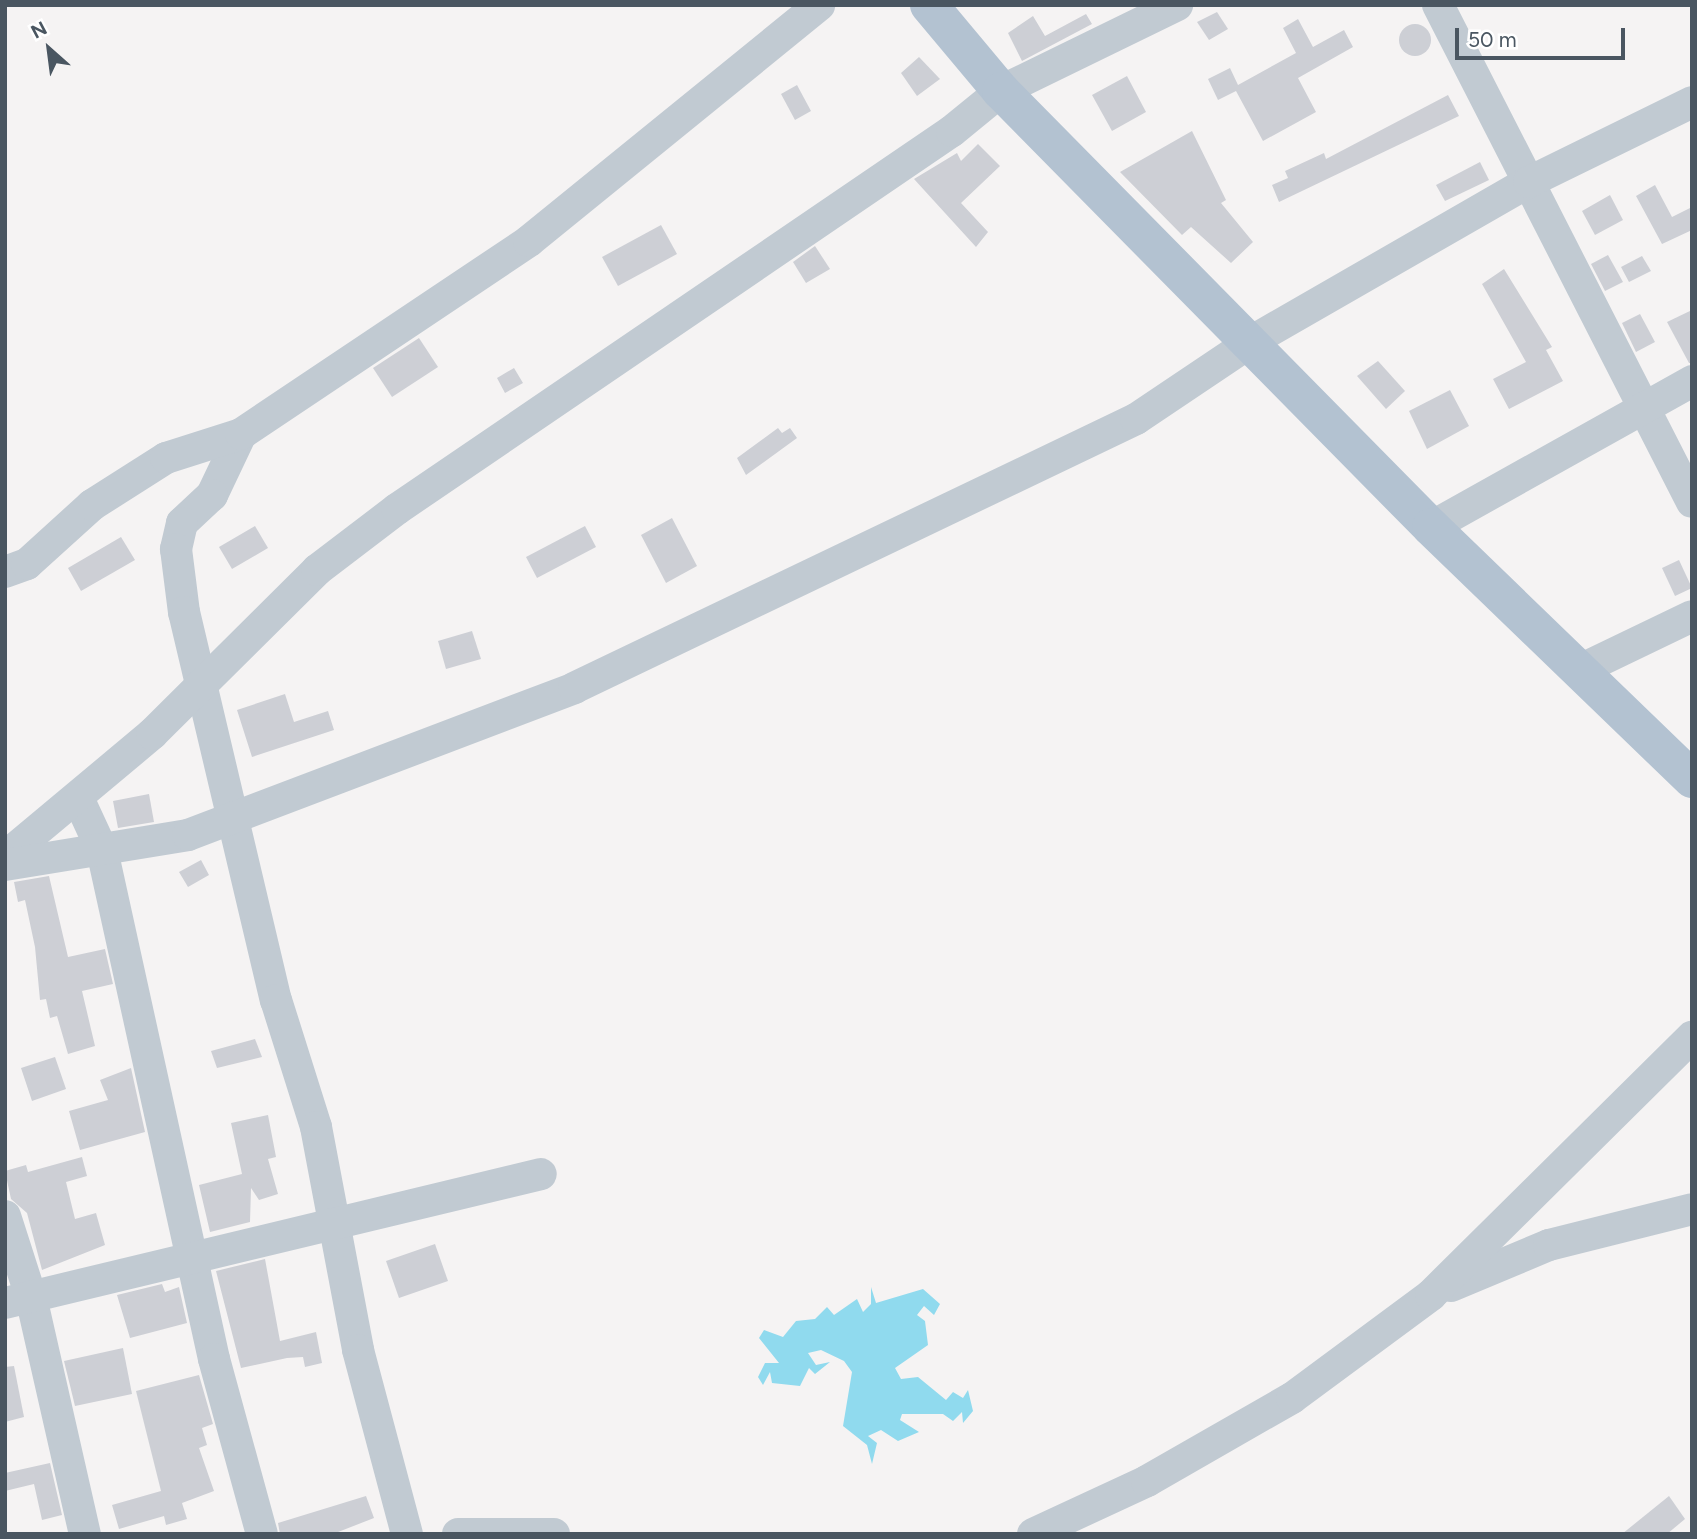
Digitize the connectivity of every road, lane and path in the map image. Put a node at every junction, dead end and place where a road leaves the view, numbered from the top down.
1 (819, 5) edge
2 (929, 5) edge
3 (1438, 5) edge
4 (1166, 7) edge
5 (1002, 91) junction
6 (1692, 102) edge
7 (1529, 182) junction
8 (1252, 341) junction
9 (1692, 382) edge
10 (1643, 405) junction
11 (241, 434) junction
12 (1692, 502) edge
13 (1431, 527) junction
14 (5, 572) edge
15 (1692, 616) edge
16 (1580, 670) junction
17 (198, 683) junction
18 (1692, 779) edge
19 (78, 798) junction
20 (232, 819) junction
21 (102, 850) junction
22 (5, 857) edge
23 (5, 866) edge
24 (1688, 1047) edge
25 (541, 1174) dead end
26 (1692, 1209) edge
27 (5, 1216) edge
28 (333, 1226) junction
29 (195, 1258) junction
30 (1431, 1295) junction
31 (18, 1300) edge
32 (85, 1534) edge
33 (262, 1534) edge
34 (407, 1534) edge
35 (457, 1534) edge
36 (554, 1534) edge
37 (1033, 1534) edge

1 - 11 street
2 - 5 main road
3 - 7 street
4 - 5 street
5 - 8 main road
5 - 17 street
6 - 7 street
7 - 8 street
7 - 10 street
8 - 13 main road
8 - 20 street
9 - 10 street
10 - 12 street
10 - 13 street
11 - 14 street
11 - 17 street
13 - 16 main road
15 - 16 street
16 - 18 main road
17 - 19 street
17 - 20 street
19 - 21 street
19 - 22 street
20 - 21 street
20 - 28 street
21 - 23 street
21 - 29 street
24 - 30 street
25 - 28 street
26 - 30 street
27 - 31 street
28 - 29 street
28 - 34 street
29 - 31 street
29 - 33 street
30 - 37 street
31 - 32 street
35 - 36 street

